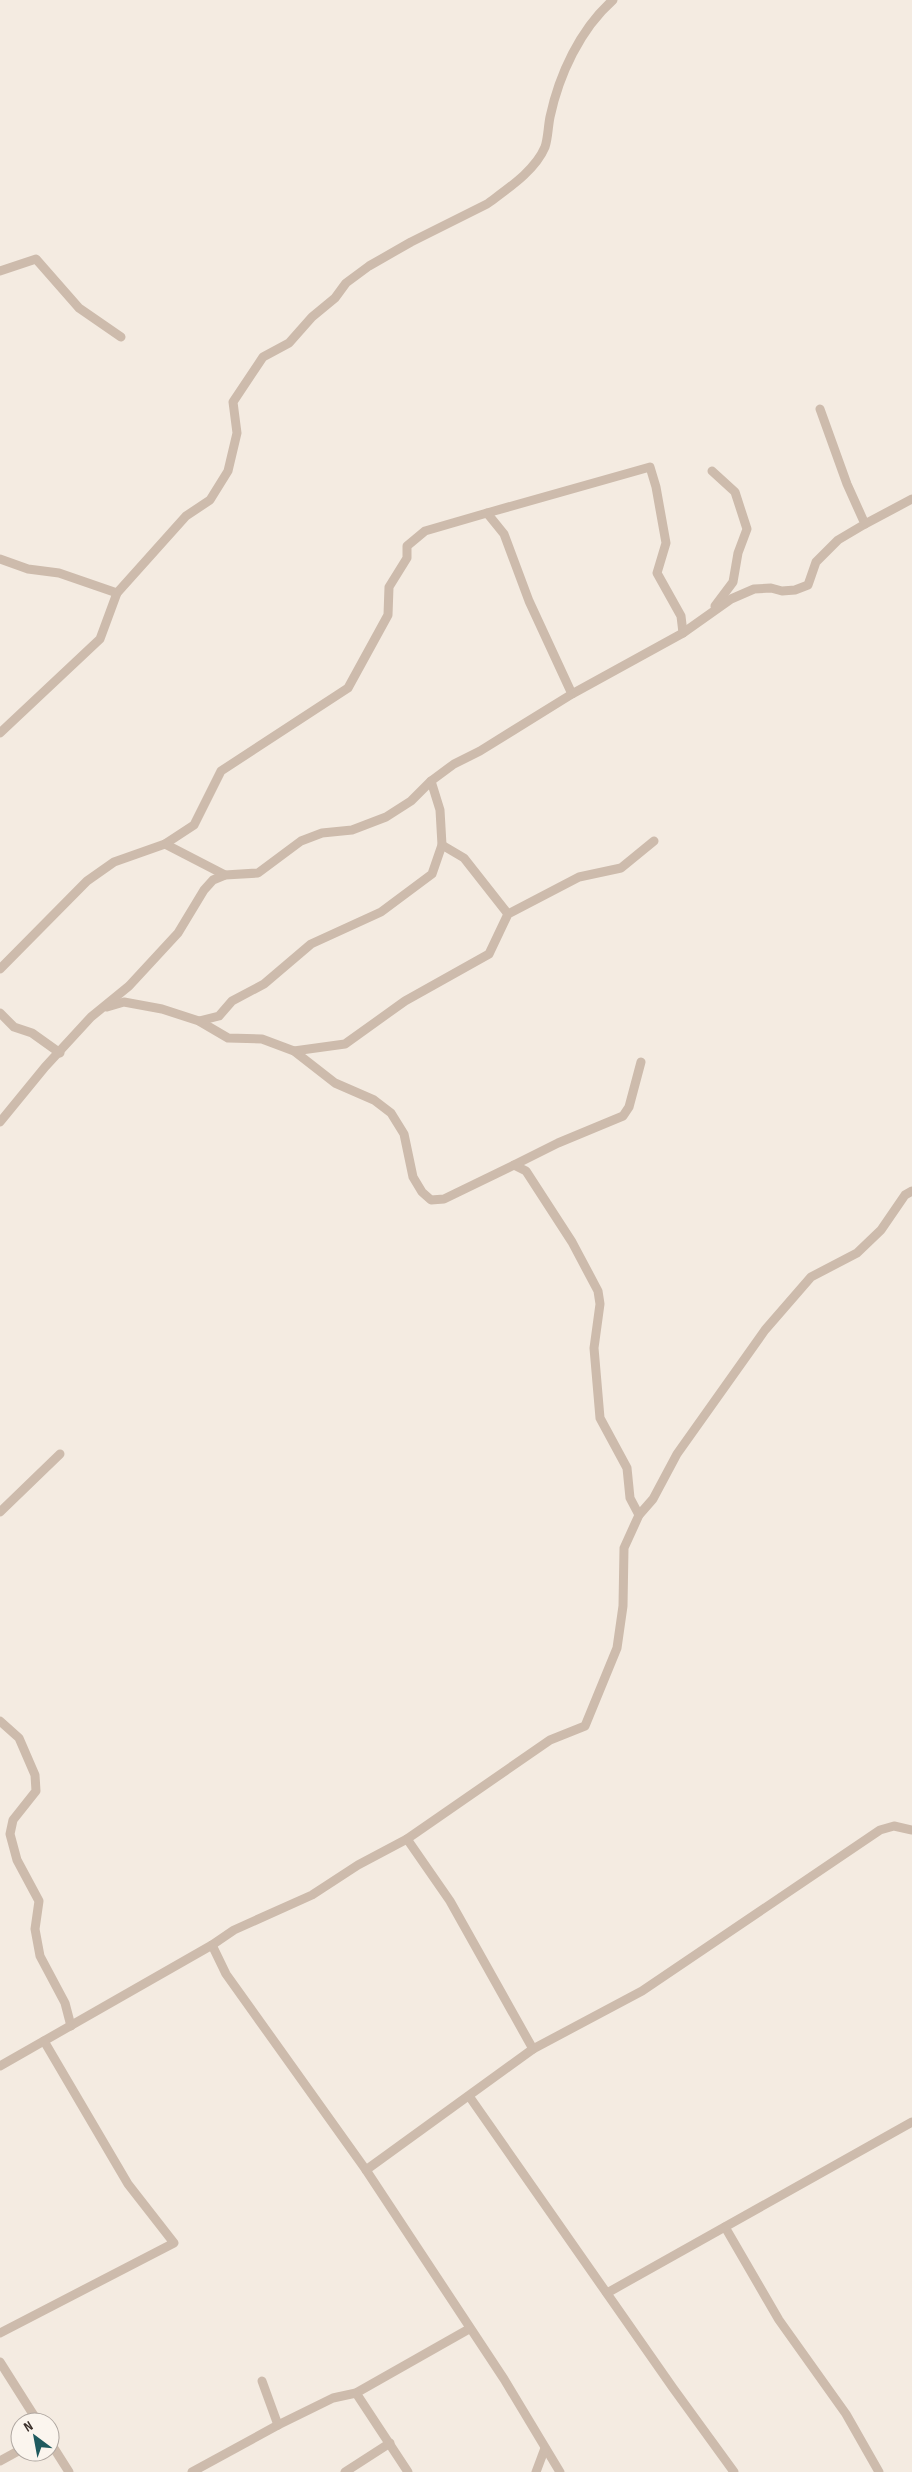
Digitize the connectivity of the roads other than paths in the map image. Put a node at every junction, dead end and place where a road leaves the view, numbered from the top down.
1 (613, 0) edge
2 (0, 271) edge
3 (121, 337) dead end
4 (820, 409) dead end
5 (712, 471) dead end
6 (912, 499) edge
7 (487, 512) junction
8 (865, 524) junction
9 (0, 559) edge
10 (117, 593) junction
11 (712, 611) junction
12 (683, 633) junction
13 (572, 694) junction
14 (0, 733) edge
15 (430, 781) junction
16 (654, 841) dead end
17 (165, 844) junction
18 (442, 845) junction
19 (225, 875) junction
20 (508, 914) junction
21 (0, 969) edge
22 (103, 1008) junction
23 (0, 1013) edge
24 (199, 1021) junction
25 (294, 1051) junction
26 (60, 1053) junction
27 (641, 1062) dead end
28 (0, 1122) edge
29 (514, 1165) junction
30 (912, 1191) edge
31 (60, 1454) dead end
32 (0, 1512) edge
33 (639, 1515) junction
34 (0, 1721) edge
35 (912, 1830) edge
36 (407, 1839) junction
37 (212, 1945) junction
38 (71, 2026) junction
39 (44, 2041) junction
40 (533, 2049) junction
41 (0, 2066) edge
42 (470, 2096) junction
43 (912, 2122) edge
44 (366, 2170) junction
45 (725, 2227) junction
46 (607, 2293) junction
47 (469, 2329) junction
48 (0, 2333) edge
49 (0, 2362) edge
50 (262, 2381) dead end
51 (356, 2393) junction
52 (32, 2412) edge
53 (278, 2425) junction
54 (390, 2443) junction
55 (545, 2448) junction
56 (60, 2458) edge
57 (69, 2472) edge
58 (192, 2472) edge
59 (345, 2472) edge
60 (408, 2472) edge
61 (536, 2472) edge
62 (560, 2472) edge
63 (734, 2472) edge
64 (879, 2472) edge

1 - 10 street
2 - 3 street
4 - 8 street
5 - 11 street
6 - 8 street
7 - 12 street
7 - 13 street
7 - 17 street
8 - 11 street
9 - 10 street
10 - 14 street
11 - 12 street
12 - 13 street
13 - 15 street
15 - 18 street
15 - 19 street
16 - 20 street
17 - 19 street
17 - 21 street
18 - 20 street
18 - 24 street
19 - 22 street
20 - 25 street
22 - 24 street
22 - 26 street
23 - 26 street
24 - 25 street
25 - 29 street
26 - 28 street
27 - 29 street
29 - 33 street
30 - 33 street
31 - 32 street
33 - 36 street
34 - 38 street
35 - 40 street
36 - 37 street
36 - 40 street
37 - 38 street
37 - 44 street
38 - 39 street
39 - 41 street
39 - 48 street
40 - 42 street
42 - 44 street
42 - 46 street
43 - 45 street
44 - 47 street
45 - 46 street
45 - 64 street
46 - 63 street
47 - 51 street
47 - 55 street
49 - 52 street
50 - 53 street
51 - 53 street
51 - 54 street
53 - 58 street
54 - 59 street
54 - 60 street
55 - 61 street
55 - 62 street
56 - 57 street

